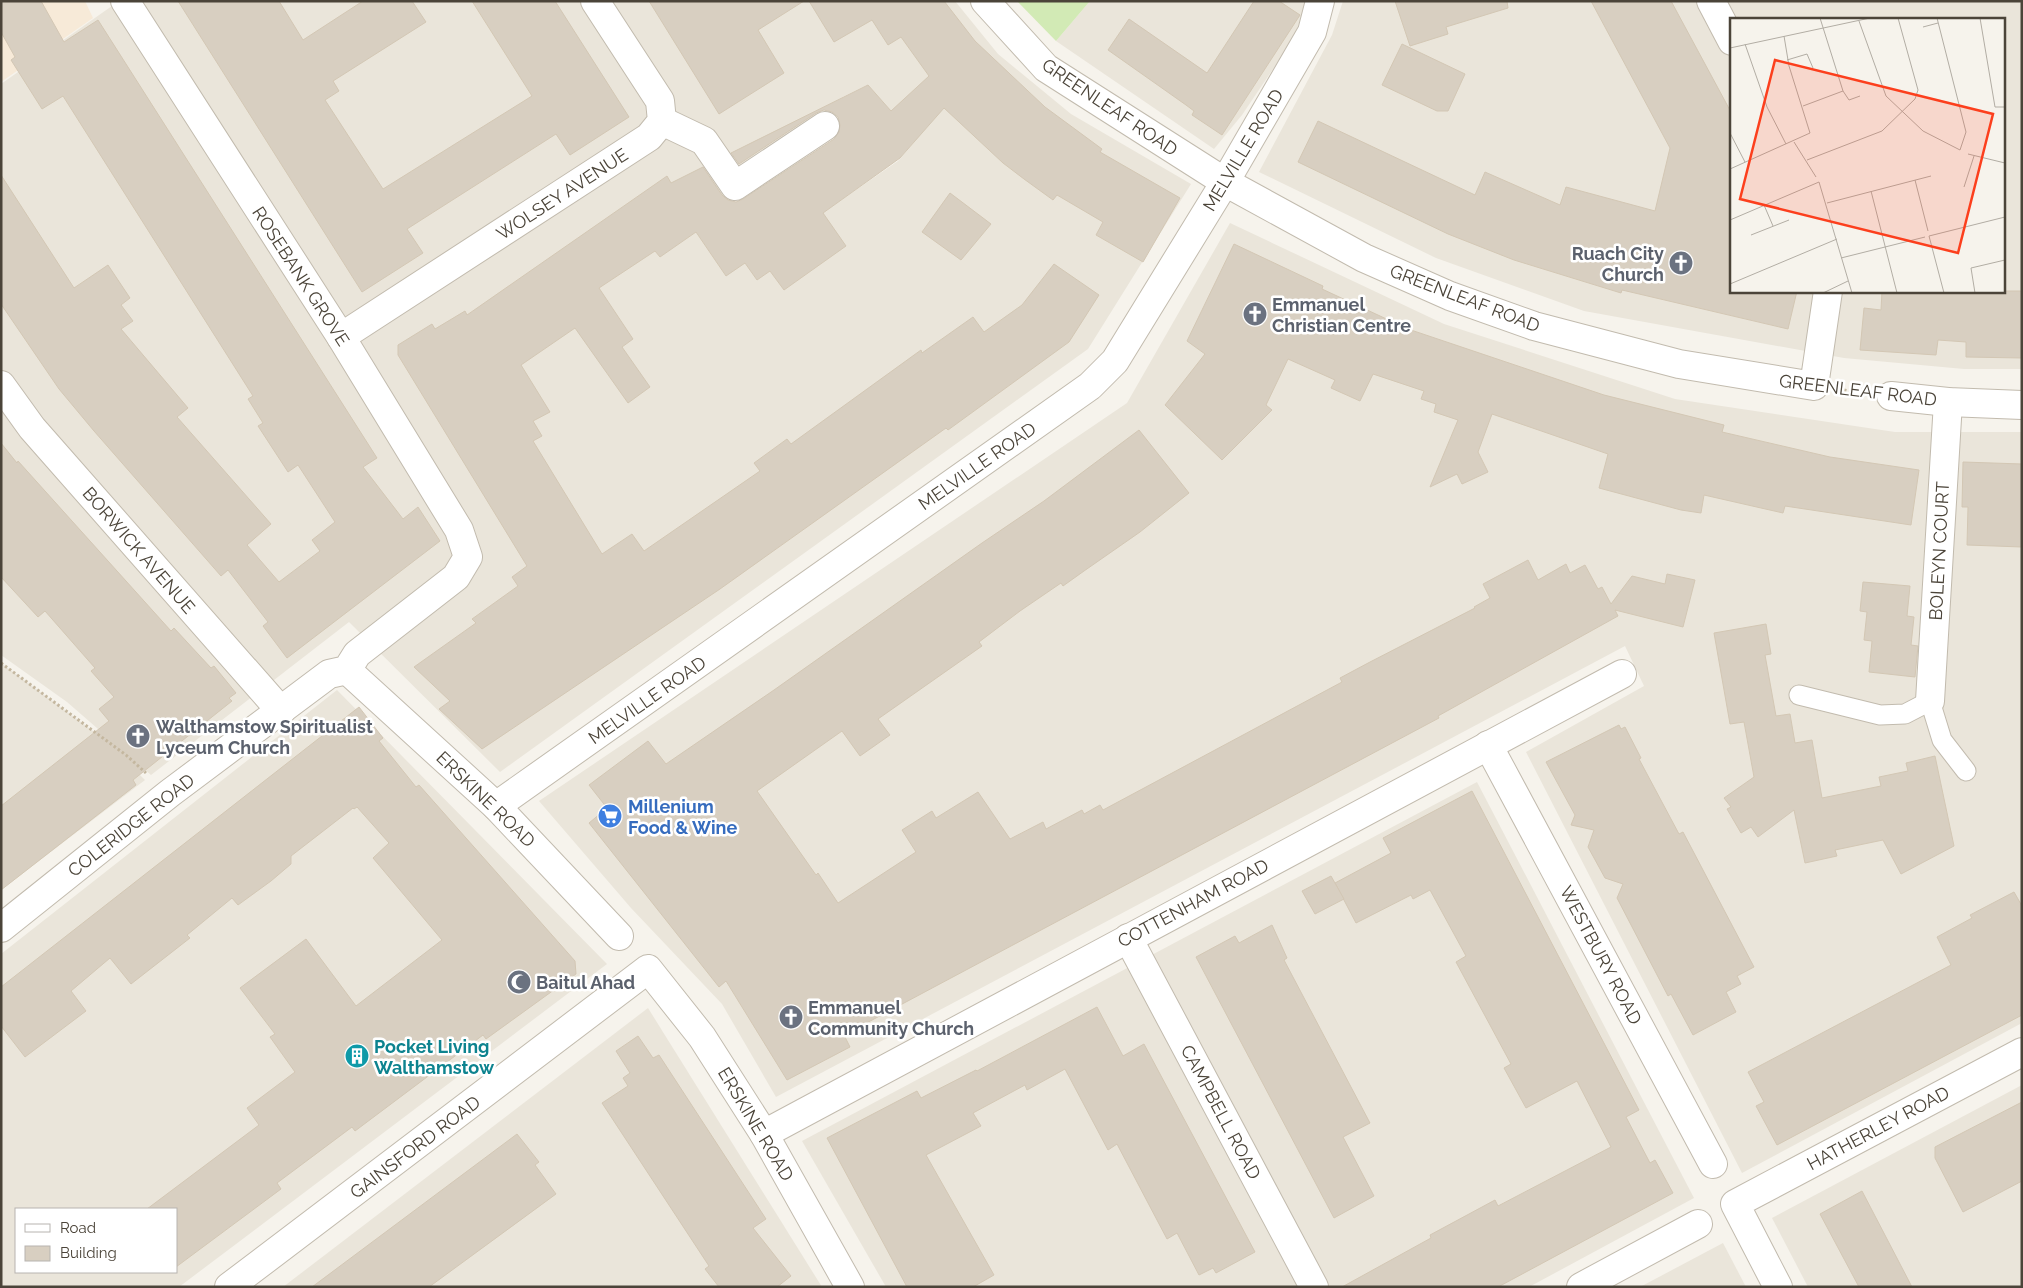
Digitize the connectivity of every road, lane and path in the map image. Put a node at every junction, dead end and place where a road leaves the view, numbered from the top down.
1 (125, 1) edge
2 (595, 1) edge
3 (984, 1) edge
4 (1320, 1) edge
5 (1711, 1) edge
6 (1730, 37) edge
7 (662, 120) junction
8 (825, 126) dead end
9 (1225, 182) junction
10 (1828, 292) edge
11 (341, 338) junction
12 (1, 385) edge
13 (1814, 386) junction
14 (1891, 396) joint
15 (1948, 402) junction
16 (2022, 405) edge
17 (1, 663) edge
18 (347, 670) junction
19 (1622, 674) dead end
20 (1799, 695) dead end
21 (1930, 701) junction
22 (281, 710) junction
23 (1488, 745) junction
24 (126, 755) dead end
25 (1966, 771) dead end
26 (496, 806) junction
27 (1, 928) edge
28 (619, 936) dead end
29 (1128, 938) junction
30 (648, 969) joint
31 (2022, 1052) edge
32 (764, 1134) junction
33 (1714, 1164) dead end
34 (1698, 1224) dead end
35 (229, 1287) edge
36 (850, 1287) edge
37 (1314, 1287) edge
38 (1581, 1287) edge
39 (1778, 1287) edge

1 - 11 street, ROSEBANK GROVE
2 - 7 street
3 - 9 street, GREENLEAF ROAD
4 - 9 street, MELVILLE ROAD
5 - 6 street
7 - 8 street
7 - 11 street, WOLSEY AVENUE
9 - 13 street, GREENLEAF ROAD
9 - 26 street, MELVILLE ROAD
10 - 13 street
11 - 18 street, ROSEBANK GROVE
12 - 22 street, BORWICK AVENUE
13 - 14 path, GREENLEAF ROAD
14 - 15 street, GREENLEAF ROAD
15 - 16 street, GREENLEAF ROAD
15 - 21 street, BOLEYN COURT
17 - 24 path
18 - 22 street, COLERIDGE ROAD
18 - 26 street, ERSKINE ROAD
19 - 23 street, COTTENHAM ROAD
20 - 21 lane
21 - 25 lane, BOLEYN COURT
22 - 27 street, COLERIDGE ROAD
23 - 29 street, COTTENHAM ROAD
23 - 33 street, WESTBURY ROAD
26 - 28 street, ERSKINE ROAD
29 - 32 street, COTTENHAM ROAD
29 - 37 street, CAMPBELL ROAD
30 - 32 street, ERSKINE ROAD
30 - 35 street, GAINSFORD ROAD
31 - 39 street, HATHERLEY ROAD
32 - 36 street, ERSKINE ROAD
34 - 38 street

